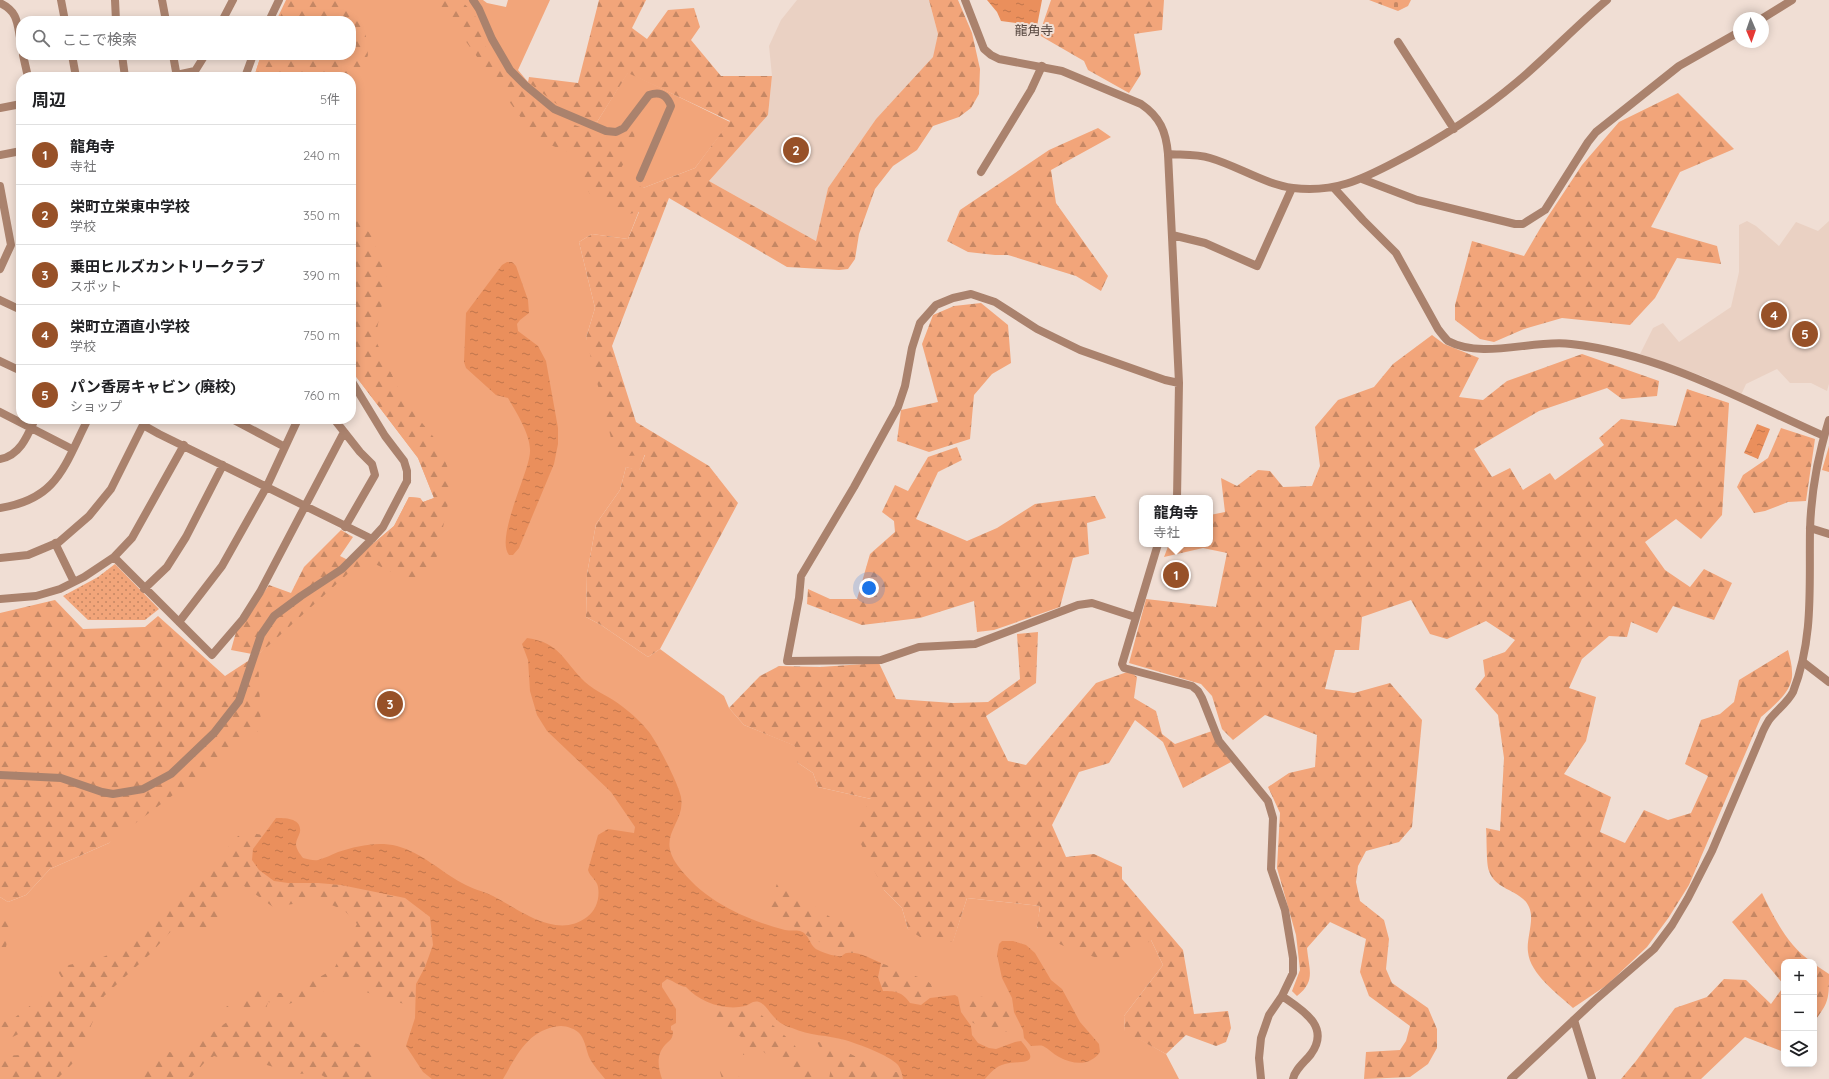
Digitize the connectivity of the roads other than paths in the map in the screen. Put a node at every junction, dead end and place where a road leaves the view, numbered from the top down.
1 (61, 0) edge
2 (115, 0) edge
3 (162, 0) edge
4 (233, 0) edge
5 (279, 0) edge
6 (473, 0) edge
7 (965, 0) edge
8 (1607, 0) edge
9 (1792, 0) edge
10 (0, 3) edge
11 (1769, 14) edge
12 (64, 16) edge
13 (116, 16) edge
14 (165, 16) edge
15 (225, 16) edge
16 (271, 16) edge
17 (16, 20) edge
18 (1733, 35) edge
19 (1398, 42) dead end
20 (24, 60) edge
21 (73, 60) edge
22 (123, 60) edge
23 (174, 60) edge
24 (202, 60) edge
25 (251, 60) edge
26 (1042, 66) junction
27 (27, 72) edge
28 (75, 72) edge
29 (124, 72) edge
30 (176, 72) edge
31 (191, 72) edge
32 (247, 72) edge
33 (16, 105) edge
34 (0, 108) edge
35 (1454, 130) junction
36 (16, 152) edge
37 (1168, 154) junction
38 (0, 155) edge
39 (981, 172) dead end
40 (640, 178) dead end
41 (1362, 179) junction
42 (0, 186) edge
43 (1292, 188) junction
44 (1334, 188) junction
45 (1172, 235) junction
46 (0, 269) edge
47 (0, 300) edge
48 (16, 308) edge
49 (0, 361) edge
50 (16, 369) edge
51 (1179, 383) junction
52 (356, 388) edge
53 (0, 412) edge
54 (16, 420) edge
55 (1829, 420) edge
56 (23, 424) edge
57 (33, 424) edge
58 (85, 424) edge
59 (144, 424) edge
60 (148, 424) edge
61 (249, 424) edge
62 (296, 424) edge
63 (338, 424) edge
64 (31, 428) junction
65 (344, 432) junction
66 (1824, 436) junction
67 (184, 445) junction
68 (285, 446) junction
69 (72, 449) junction
70 (0, 459) edge
71 (223, 465) junction
72 (267, 486) junction
73 (1177, 495) edge
74 (305, 506) junction
75 (0, 508) edge
76 (345, 526) junction
77 (1810, 528) junction
78 (1829, 534) edge
79 (372, 539) junction
80 (55, 543) junction
81 (1157, 547) edge
82 (114, 557) junction
83 (0, 558) edge
84 (74, 582) junction
85 (144, 589) junction
86 (0, 599) edge
87 (1135, 617) junction
88 (179, 622) junction
89 (1803, 662) junction
90 (1829, 682) edge
91 (0, 775) edge
92 (1282, 996) junction
93 (1574, 1020) junction
94 (1261, 1079) edge
95 (1293, 1079) edge
96 (1511, 1079) edge
97 (1592, 1079) edge

1 - 12 street
2 - 13 street
3 - 14 street
4 - 15 street
5 - 16 street
6 - 40 street
7 - 26 street
8 - 35 street
9 - 11 street
10 - 17 street
18 - 41 street
19 - 35 street
20 - 27 street
21 - 28 street
22 - 29 street
23 - 30 street
24 - 31 street
25 - 32 street
26 - 37 street
26 - 39 street
33 - 34 street
35 - 41 street
36 - 38 street
37 - 43 street
37 - 45 street
41 - 44 street
42 - 46 street
43 - 44 street
43 - 45 street
44 - 66 street
45 - 51 street
47 - 48 street
49 - 50 street
51 - 73 street
51 - 87 street
52 - 79 street
53 - 54 street
55 - 66 street
56 - 64 street
57 - 64 street
58 - 69 street
59 - 80 street
60 - 67 street
61 - 68 street
62 - 68 street
63 - 65 street
64 - 69 street
64 - 70 street
65 - 74 street
65 - 76 street
66 - 77 street
67 - 71 street
67 - 82 street
68 - 72 street
69 - 75 street
71 - 72 street
71 - 85 street
72 - 74 street
72 - 88 street
74 - 76 street
74 - 88 street
76 - 79 street
77 - 78 street
77 - 89 street
79 - 91 street
80 - 83 street
80 - 84 street
81 - 87 street
82 - 84 street
82 - 85 street
84 - 86 street
85 - 88 street
87 - 92 street
89 - 90 street
89 - 93 street
92 - 94 street
92 - 95 street
93 - 96 street
93 - 97 street

